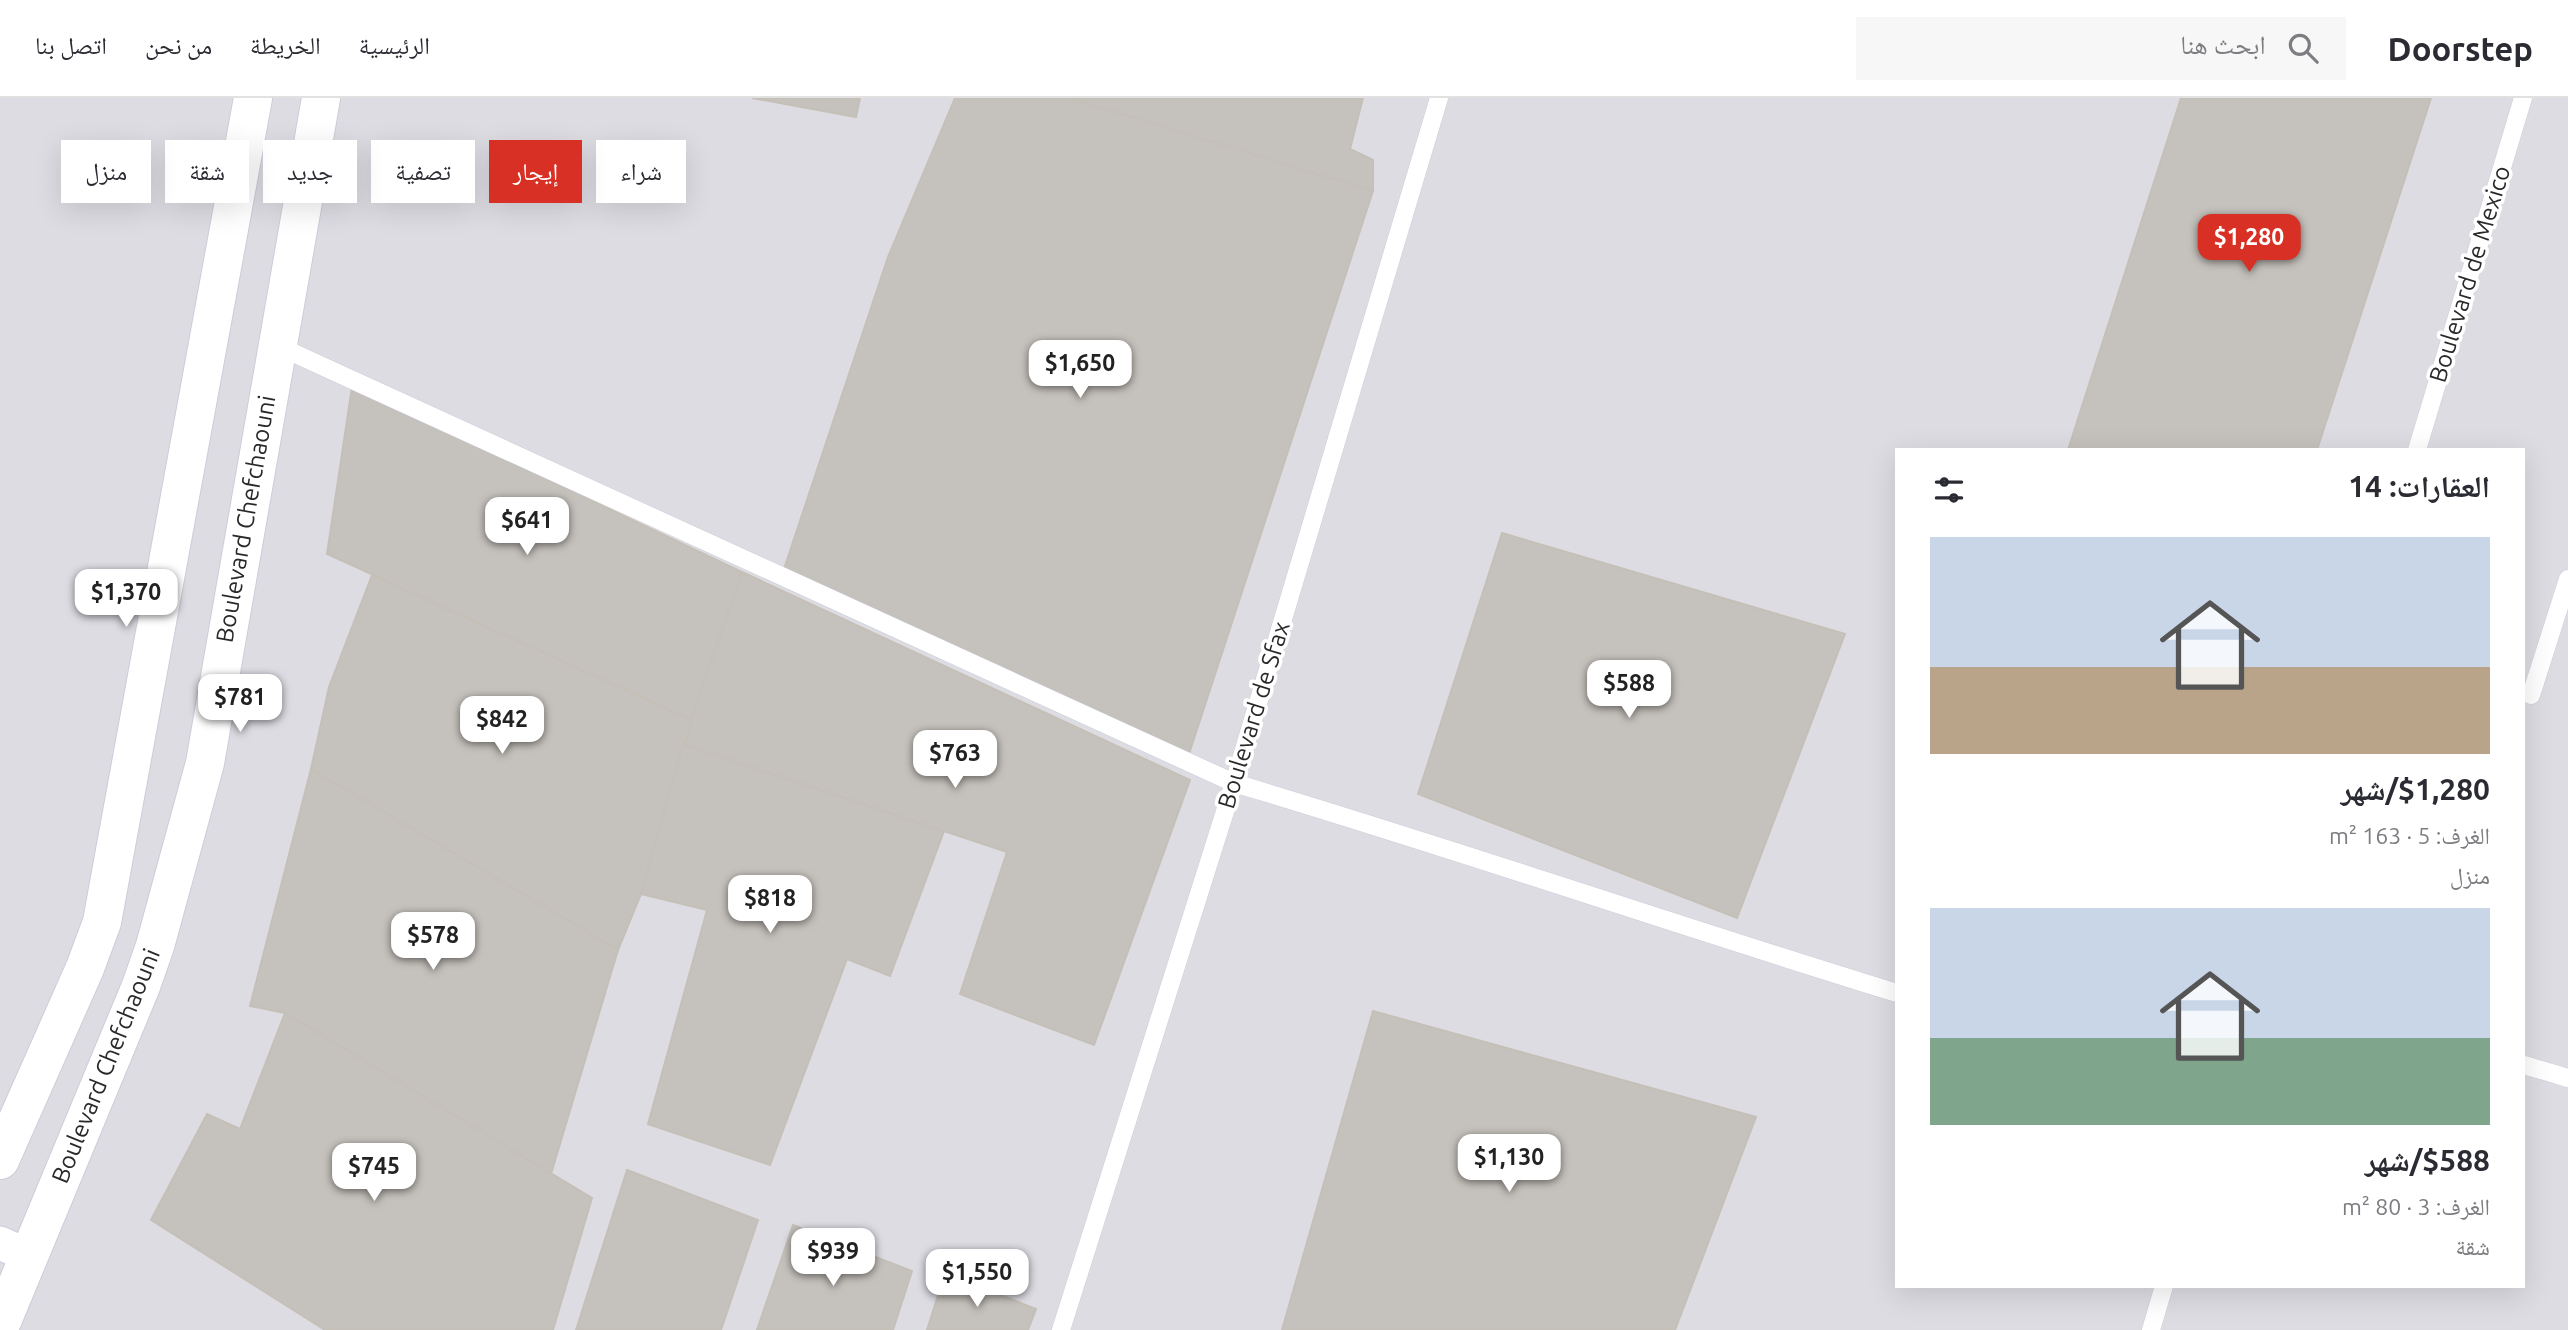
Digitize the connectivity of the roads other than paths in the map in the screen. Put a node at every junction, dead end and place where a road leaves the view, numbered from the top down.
1 (253, 98) edge
2 (321, 98) edge
3 (1439, 98) edge
4 (2523, 98) edge
5 (276, 345) junction
6 (2418, 448) edge
7 (2568, 579) edge
8 (2531, 695) dead end
9 (1234, 783) junction
10 (1895, 992) edge
11 (2525, 1065) edge
12 (2568, 1078) edge
13 (0, 1160) edge
14 (14, 1250) edge
15 (2163, 1288) edge
16 (0, 1326) edge
17 (1061, 1330) edge
18 (2151, 1330) edge

1 - 13 street
2 - 5 street, Boulevard Chefchaouni
3 - 9 lane, Boulevard de Sfax
4 - 6 lane, Boulevard de Mexico
5 - 9 lane
5 - 14 street, Boulevard Chefchaouni
7 - 8 lane
9 - 10 lane
9 - 17 lane, Boulevard de Sfax
11 - 12 lane
14 - 16 street, Boulevard Chefchaouni
15 - 18 lane

